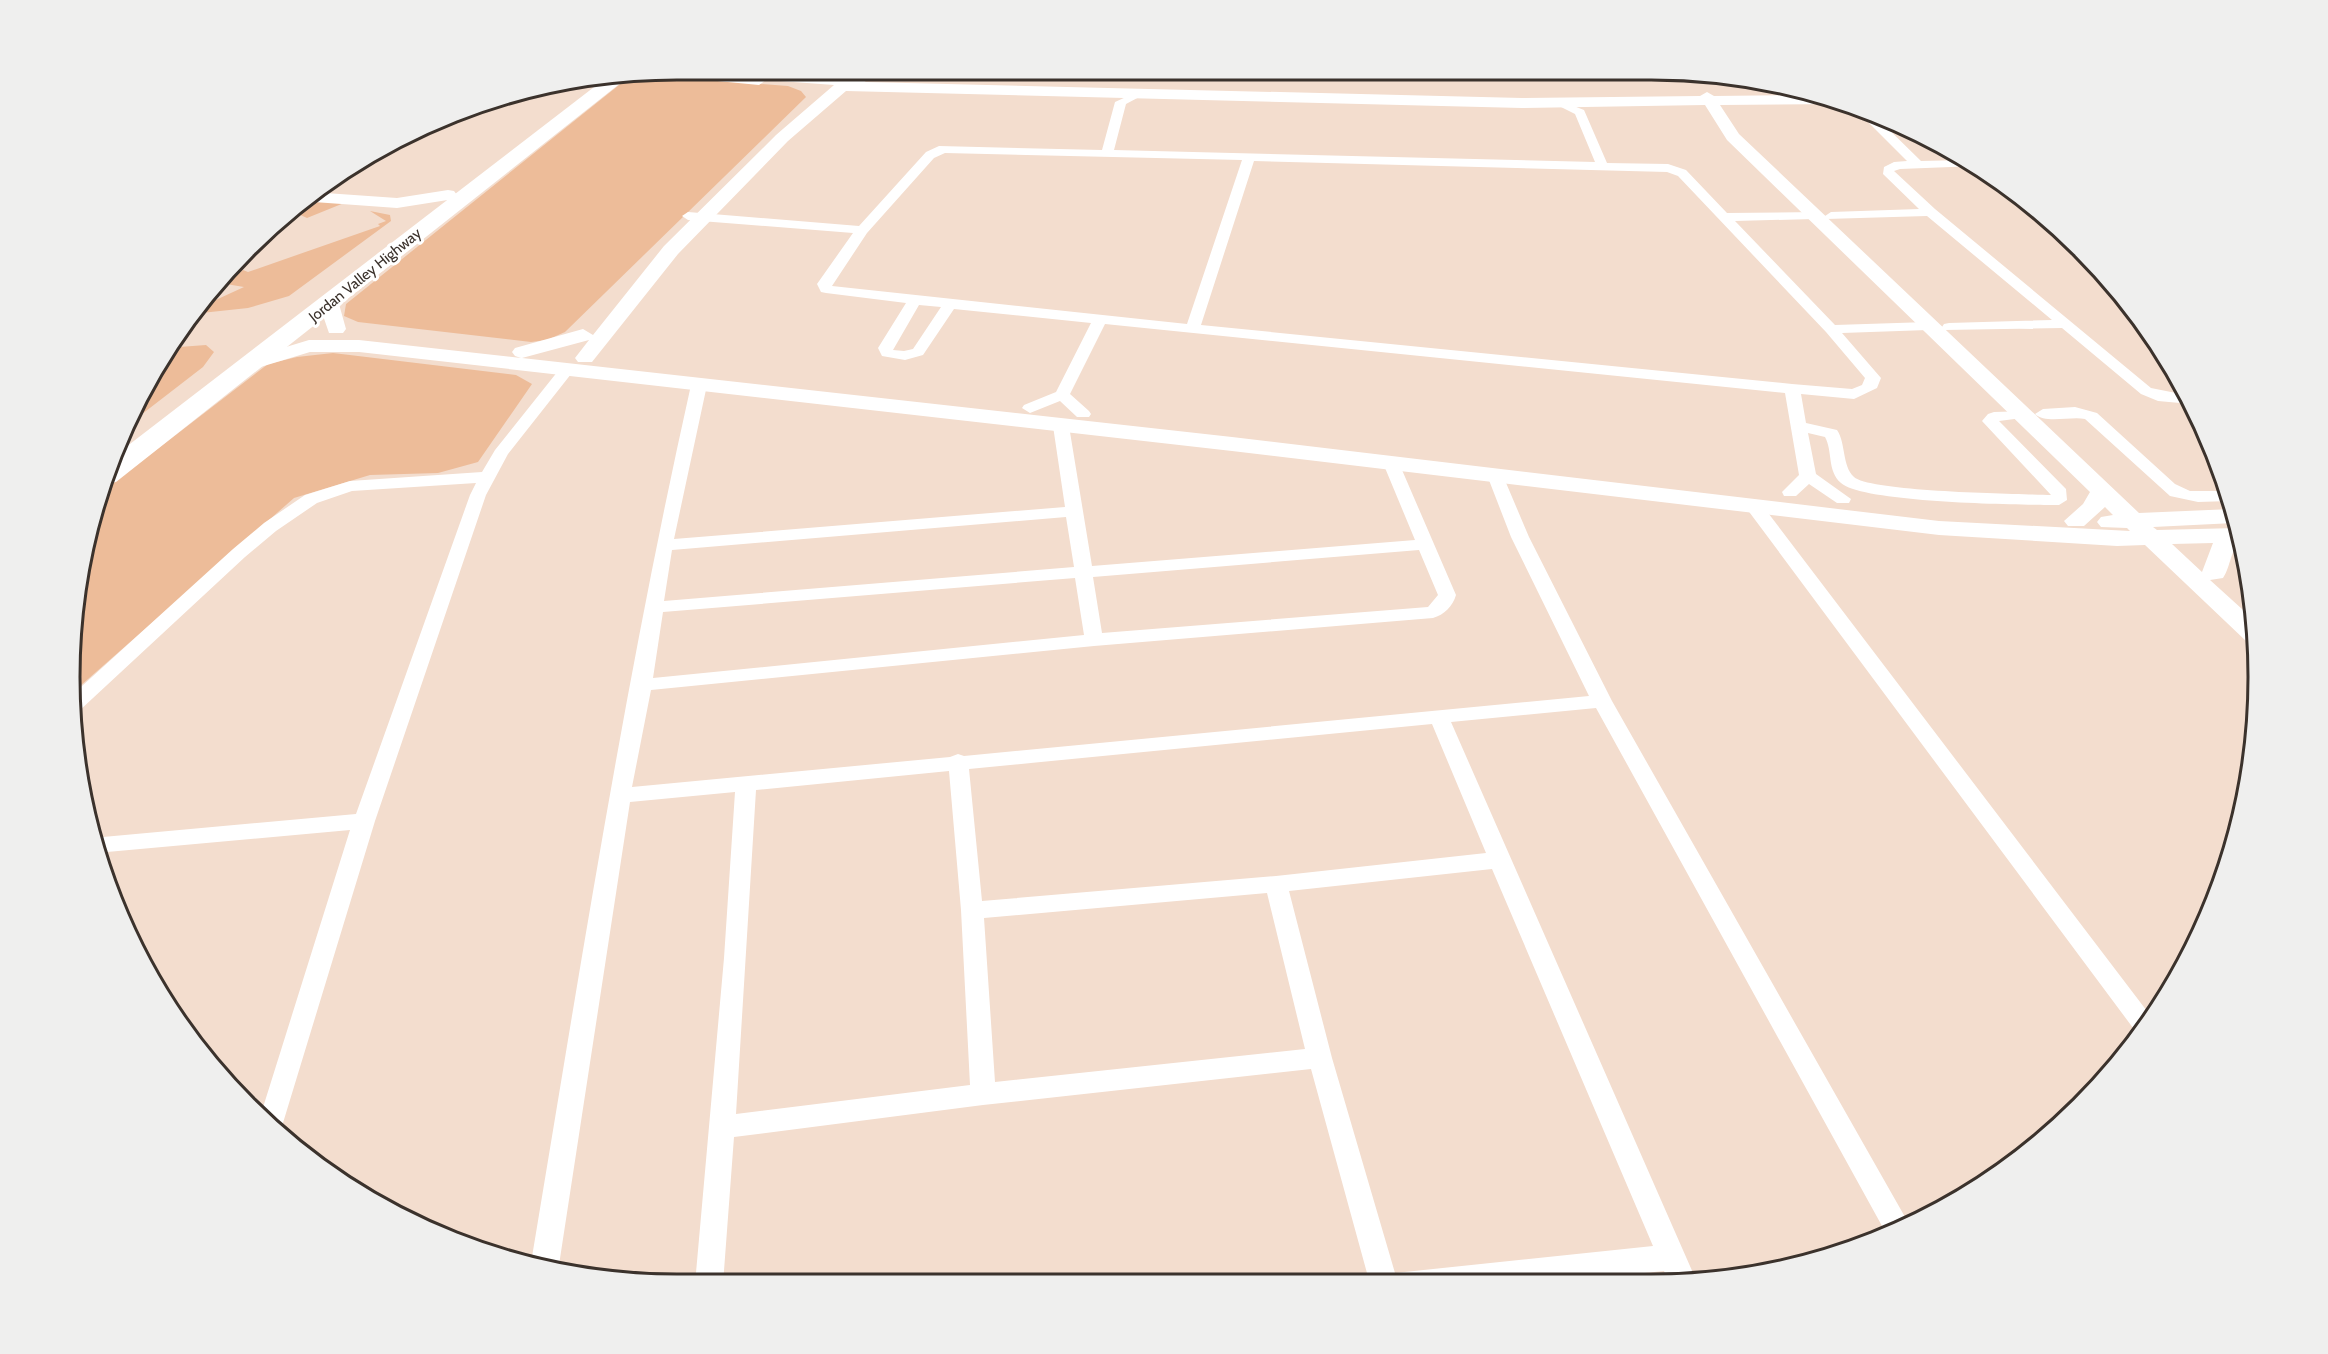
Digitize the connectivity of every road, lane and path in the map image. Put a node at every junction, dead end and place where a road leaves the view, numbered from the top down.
1 (760, 80) edge
2 (801, 80) edge
3 (842, 84) edge
4 (597, 86) edge
5 (1106, 94) junction
6 (1137, 94) junction
7 (1790, 96) edge
8 (1803, 99) edge
9 (1121, 102) junction
10 (1719, 103) junction
11 (1586, 108) junction
12 (1874, 123) edge
13 (1107, 153) junction
14 (1249, 157) junction
15 (1917, 164) junction
16 (1957, 164) edge
17 (1602, 166) junction
18 (320, 198) edge
19 (405, 212) junction
20 (1930, 212) junction
21 (1823, 215) junction
22 (696, 217) junction
23 (1724, 217) junction
24 (862, 230) junction
25 (915, 301) junction
26 (329, 304) junction
27 (950, 304) junction
28 (1100, 319) junction
29 (2066, 324) junction
30 (1938, 326) junction
31 (1193, 327) junction
32 (1831, 329) junction
33 (278, 333) junction
34 (329, 337) junction
35 (579, 352) junction
36 (254, 363) junction
37 (699, 385) junction
38 (1792, 389) junction
39 (1062, 395) junction
40 (2179, 399) edge
41 (1030, 408) junction
42 (1083, 414) junction
43 (2033, 414) junction
44 (1061, 426) junction
45 (1801, 427) junction
46 (130, 436) edge
47 (1262, 441) junction
48 (1390, 463) junction
49 (118, 467) edge
50 (1495, 475) junction
51 (1808, 476) junction
52 (486, 477) junction
53 (2102, 491) junction
54 (1790, 492) junction
55 (2220, 496) edge
56 (1844, 499) junction
57 (1753, 505) junction
58 (2132, 510) junction
59 (1074, 511) junction
60 (2196, 518) junction
61 (2076, 521) junction
62 (2229, 527) edge
63 (2154, 530) junction
64 (2230, 530) edge
65 (2231, 535) edge
66 (2177, 539) junction
67 (1425, 544) junction
68 (664, 545) junction
69 (1085, 572) junction
70 (2214, 573) junction
71 (2244, 605) edge
72 (654, 607) junction
73 (2246, 624) edge
74 (1094, 640) junction
75 (642, 685) junction
76 (81, 698) edge
77 (1602, 701) junction
78 (1439, 717) junction
79 (958, 761) junction
80 (746, 783) junction
81 (620, 796) junction
82 (364, 821) junction
83 (104, 846) edge
84 (1499, 861) junction
85 (1276, 884) junction
86 (972, 910) junction
87 (2140, 1020) edge
88 (1320, 1058) junction
89 (983, 1094) junction
90 (273, 1117) edge
91 (722, 1127) junction
92 (1894, 1222) edge
93 (1672, 1257) junction
94 (546, 1260) edge
95 (1679, 1273) edge
96 (710, 1274) edge
97 (1381, 1274) edge
98 (1501, 1274) edge

1 - 3 street
2 - 3 street
3 - 5 street
3 - 10 street
3 - 22 street
4 - 19 highway, Jordan Valley Highway
4 - 26 highway, Jordan Valley Highway
5 - 6 street
5 - 9 street
6 - 9 street
6 - 11 street
7 - 10 street
8 - 10 street
9 - 13 street
10 - 11 street
10 - 21 street
11 - 17 street
12 - 15 street
13 - 14 street
13 - 24 street
14 - 17 street
14 - 31 street
15 - 16 street
15 - 20 street
17 - 23 street
18 - 19 street
19 - 33 highway, Jordan Valley Highway
20 - 21 street
20 - 29 street
21 - 23 street
21 - 30 street
22 - 24 street
22 - 35 street
23 - 32 street
24 - 25 street
25 - 27 street
25 - 27 street
26 - 33 highway, Jordan Valley Highway
26 - 34 street
27 - 28 street
28 - 31 street
28 - 39 street
29 - 30 street
29 - 40 street
30 - 32 street
30 - 43 street
31 - 38 street
32 - 38 street
33 - 36 highway, Jordan Valley Highway
33 - 46 highway, Jordan Valley Highway
34 - 35 street
34 - 35 street
34 - 36 street
35 - 37 street
35 - 41 street
35 - 52 street
36 - 49 highway, Jordan Valley Highway
37 - 44 street
37 - 68 street
38 - 45 street
39 - 41 street
39 - 42 street
41 - 42 street
42 - 47 street
43 - 45 street
43 - 53 street
43 - 55 street
43 - 58 street
44 - 47 street
44 - 59 street
45 - 51 street
47 - 48 street
47 - 54 street
48 - 50 street
48 - 67 street
50 - 57 street
50 - 77 street
51 - 54 street
51 - 56 street
52 - 76 street
52 - 82 street
53 - 58 street
53 - 61 street
54 - 56 street
56 - 61 street
57 - 63 street
57 - 87 street
58 - 60 street
58 - 61 street
58 - 63 street
59 - 68 street
59 - 69 street
60 - 62 street
60 - 63 street
63 - 66 street
63 - 73 street
64 - 66 street
65 - 70 street
66 - 70 street
67 - 69 street
67 - 74 street
68 - 72 street
69 - 72 street
69 - 74 street
70 - 71 street
72 - 75 street
74 - 75 street
75 - 81 street
77 - 78 street
77 - 92 street
78 - 79 street
78 - 84 street
79 - 80 street
79 - 86 street
80 - 81 street
80 - 91 street
81 - 94 street
82 - 83 street
82 - 90 street
84 - 85 street
84 - 93 street
85 - 86 street
85 - 88 street
86 - 89 street
88 - 89 street
88 - 97 street
89 - 91 street
91 - 96 street
93 - 95 street
93 - 98 street

